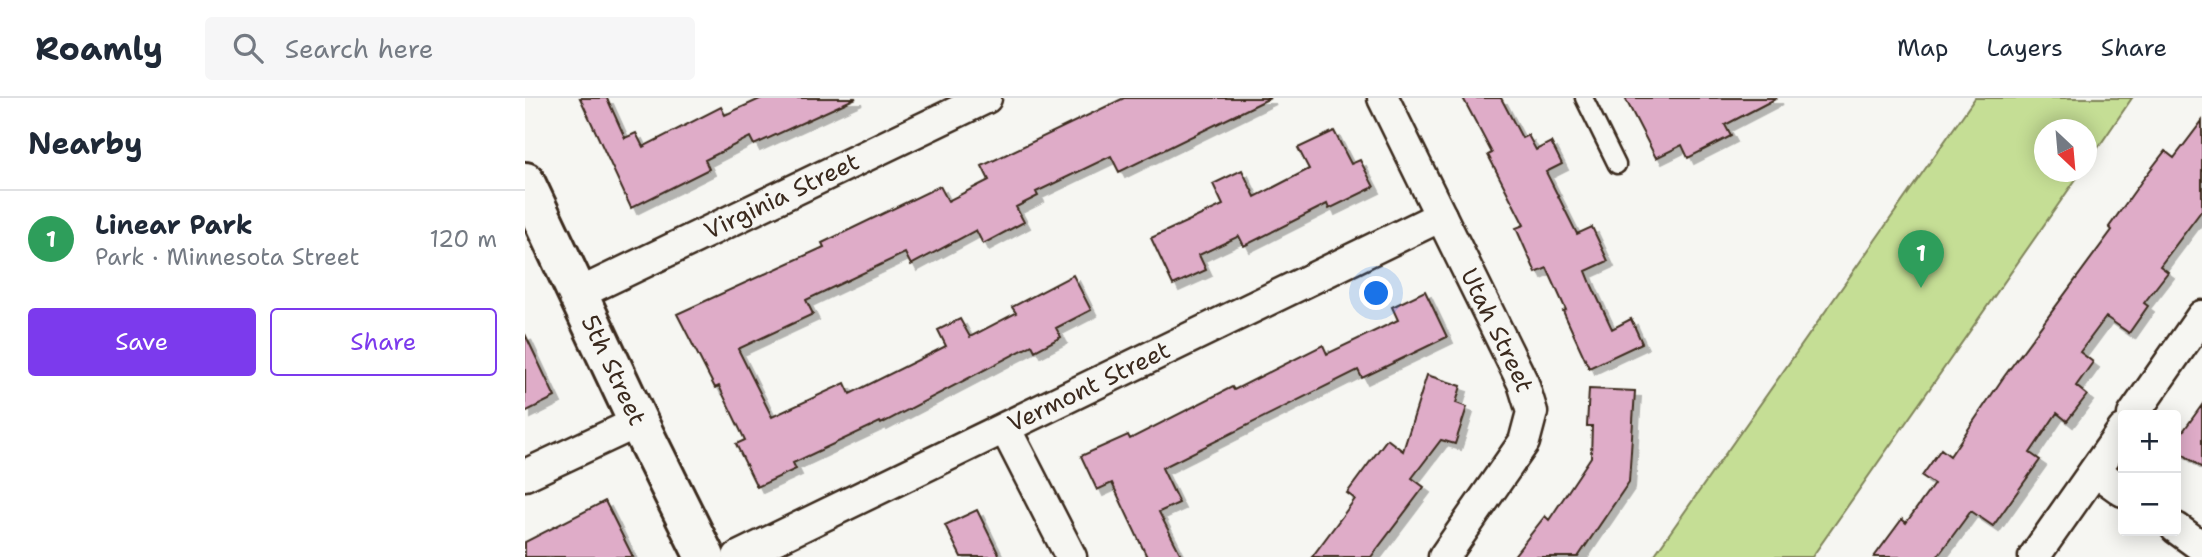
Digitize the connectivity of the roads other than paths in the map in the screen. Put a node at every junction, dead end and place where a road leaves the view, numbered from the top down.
1 (986, 98) edge
2 (1383, 98) edge
3 (1584, 98) edge
4 (1617, 165) dead end
5 (525, 182) edge
6 (1441, 216) junction
7 (578, 294) junction
8 (2202, 316) edge
9 (2136, 410) edge
10 (638, 422) junction
11 (1005, 428) junction
12 (2118, 437) edge
13 (2095, 471) junction
14 (525, 475) edge
15 (2118, 487) edge
16 (2181, 532) edge
17 (2202, 547) edge
18 (705, 557) edge
19 (738, 557) edge
20 (1071, 557) edge
21 (1444, 557) edge
22 (2034, 557) edge

1 - 7 street, Virginia Street
2 - 6 street, Utah Street
3 - 4 lane
5 - 7 street, 5th Street
6 - 11 street, Vermont Street
6 - 21 street, Utah Street
7 - 10 street, 5th Street
8 - 9 street
10 - 14 street
10 - 18 street, 5th Street
11 - 19 street, Vermont Street
11 - 20 street
12 - 13 street
13 - 15 street
13 - 22 street
16 - 17 street

